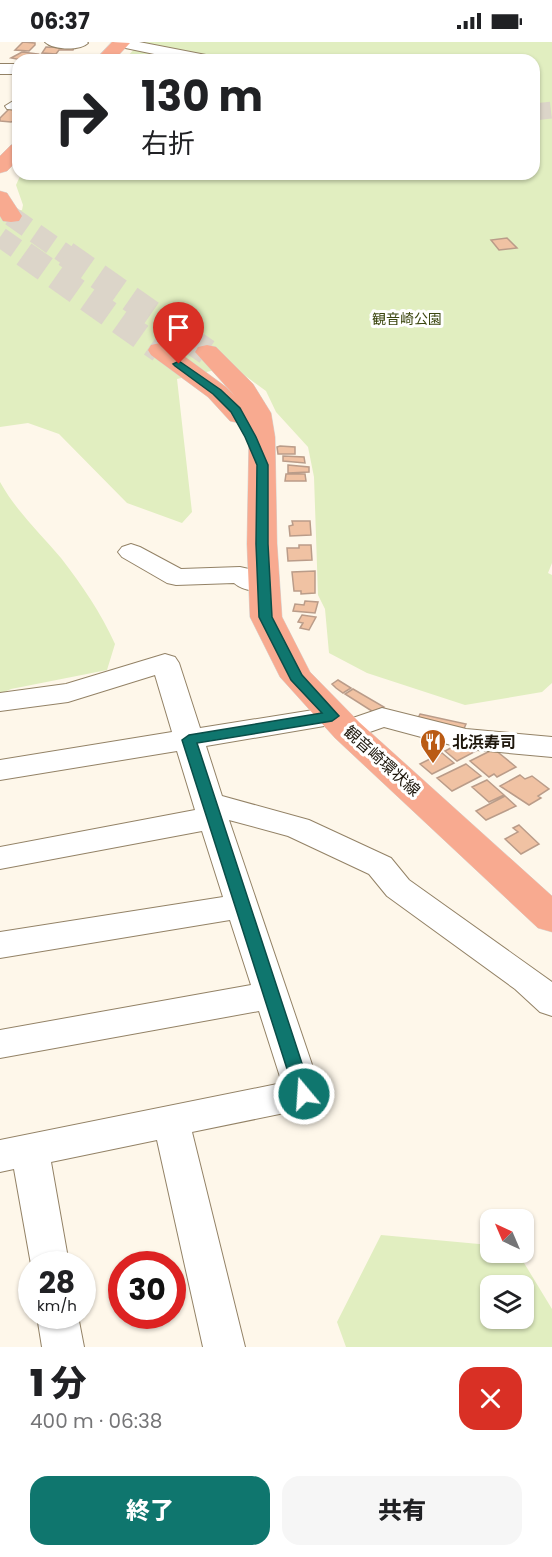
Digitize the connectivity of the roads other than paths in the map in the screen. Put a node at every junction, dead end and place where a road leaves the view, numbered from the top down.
1 (53, 42) edge
2 (80, 42) edge
3 (120, 42) edge
4 (109, 54) edge
5 (177, 54) edge
6 (0, 197) edge
7 (11, 216) tunnel mouth
8 (160, 350) tunnel mouth
9 (207, 352) tunnel mouth
10 (262, 465) junction
11 (131, 552) dead end
12 (264, 582) junction
13 (0, 702) edge
14 (340, 723) junction
15 (189, 740) junction
16 (552, 747) edge
17 (0, 770) edge
18 (211, 811) junction
19 (0, 858) edge
20 (241, 906) junction
21 (552, 918) edge
22 (0, 945) edge
23 (271, 995) junction
24 (552, 1002) edge
25 (0, 1044) edge
26 (171, 1121) junction
27 (15, 1153) edge
28 (45, 1251) edge
29 (60, 1329) edge
30 (63, 1347) edge
31 (224, 1347) edge

1 - 2 street
3 - 4 main road
3 - 5 street
6 - 7 main road
8 - 10 main road, 観音崎環状線
9 - 10 main road, 観音崎環状線
10 - 12 main road, 観音崎環状線
11 - 12 street
12 - 14 main road, 観音崎環状線
13 - 15 street
14 - 15 street
14 - 16 street
14 - 21 main road, 観音崎環状線
15 - 17 street
15 - 18 street
18 - 19 street
18 - 20 street
18 - 24 street
20 - 22 street
20 - 23 street
23 - 25 street
23 - 26 street
26 - 27 street
26 - 31 street
27 - 28 street
29 - 30 street

